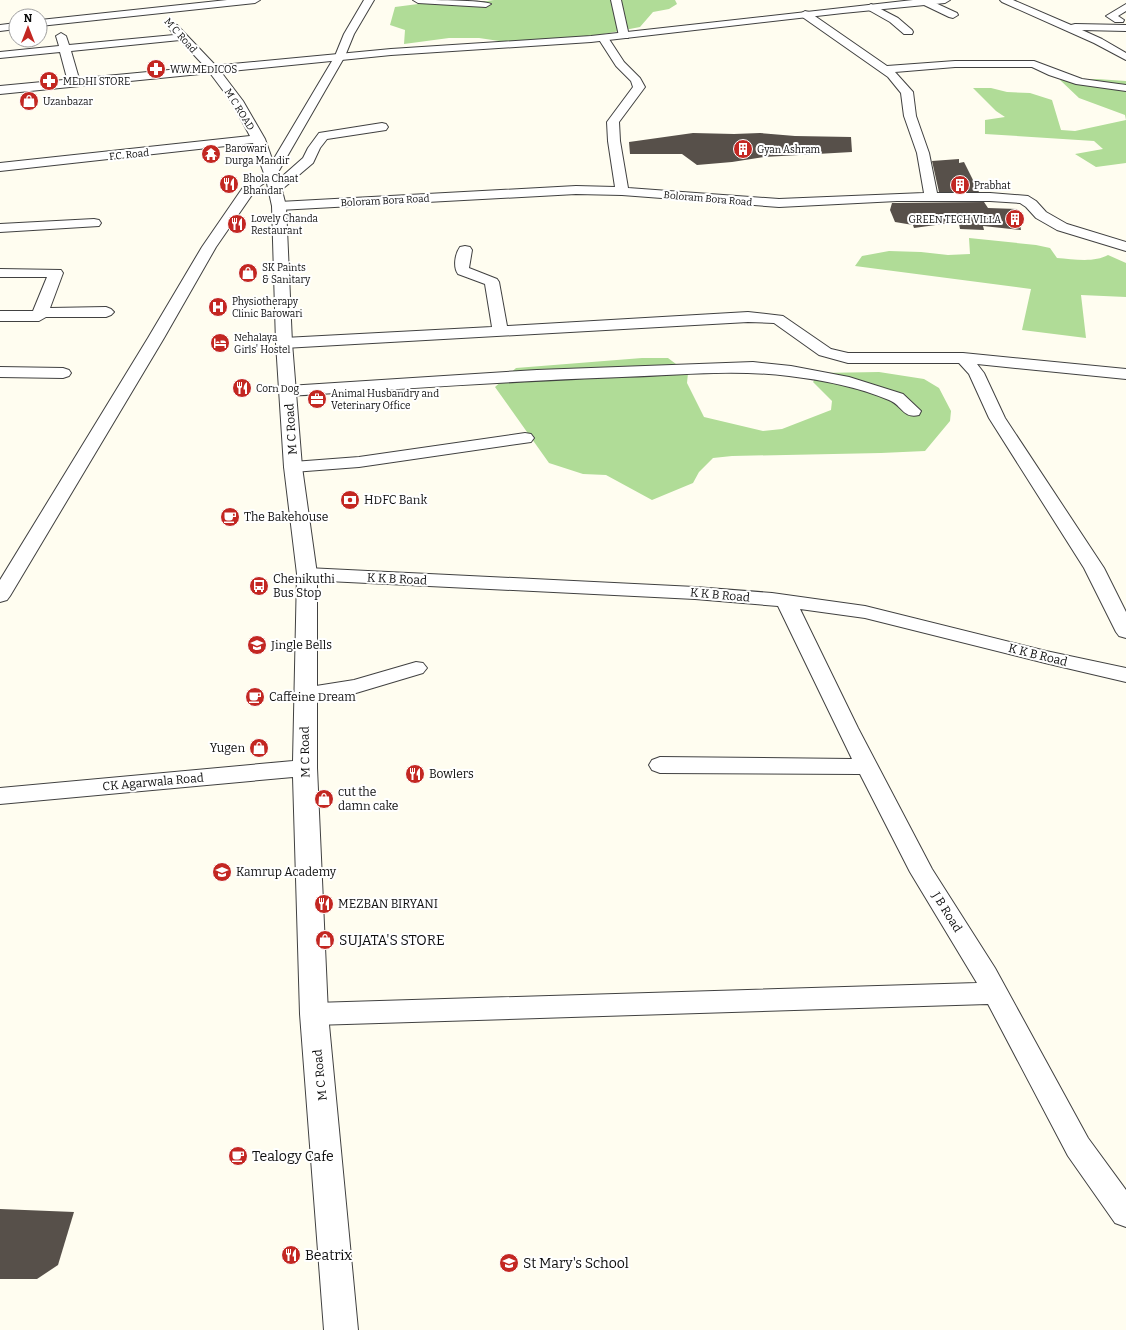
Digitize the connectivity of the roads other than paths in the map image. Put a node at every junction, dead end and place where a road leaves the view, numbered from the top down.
1 (152, 0) edge
2 (255, 0) edge
3 (369, 0) edge
4 (418, 0) edge
5 (616, 0) edge
6 (945, 0) edge
7 (1005, 0) edge
8 (929, 1) edge
9 (486, 4) dead end
10 (871, 7) junction
11 (1126, 7) edge
12 (159, 10) junction
13 (805, 14) junction
14 (953, 15) dead end
15 (57, 21) junction
16 (48, 22) edge
17 (1123, 24) edge
18 (1066, 28) junction
19 (908, 32) dead end
20 (624, 36) junction
21 (182, 37) junction
22 (603, 38) junction
23 (64, 49) junction
24 (0, 55) edge
25 (340, 56) junction
26 (1126, 57) edge
27 (213, 69) junction
28 (884, 70) junction
29 (74, 82) junction
30 (1126, 88) edge
31 (0, 90) edge
32 (382, 127) dead end
33 (259, 139) junction
34 (0, 167) edge
35 (275, 189) junction
36 (622, 191) junction
37 (931, 197) junction
38 (94, 223) dead end
39 (0, 228) edge
40 (1126, 247) edge
41 (465, 250) dead end
42 (0, 273) edge
43 (106, 312) dead end
44 (40, 313) junction
45 (0, 316) edge
46 (500, 332) junction
47 (284, 343) junction
48 (963, 358) junction
49 (0, 372) edge
50 (62, 373) dead end
51 (1126, 374) edge
52 (288, 391) junction
53 (913, 411) dead end
54 (525, 438) dead end
55 (293, 467) junction
56 (307, 574) junction
57 (0, 596) edge
58 (786, 601) junction
59 (1126, 632) edge
60 (416, 668) dead end
61 (1126, 675) edge
62 (305, 694) junction
63 (660, 765) dead end
64 (868, 767) junction
65 (305, 768) junction
66 (0, 796) edge
67 (995, 993) junction
68 (314, 1014) junction
69 (1126, 1214) edge
70 (341, 1330) edge

1 - 12 street, M C Road
2 - 12 street
3 - 25 street
4 - 9 street
5 - 20 street
6 - 8 street
7 - 18 street
8 - 10 street
8 - 14 street
10 - 13 street
10 - 19 street
11 - 17 street
12 - 15 street
12 - 21 street, M C Road
13 - 20 street
13 - 28 street
15 - 16 street
15 - 23 street
17 - 18 street
18 - 26 street
20 - 22 street
21 - 23 street
21 - 27 street, M C Road
22 - 25 street
22 - 36 street
23 - 24 street
23 - 29 street
25 - 27 street
25 - 35 street
27 - 29 street
27 - 33 street, M C ROAD
28 - 30 street
28 - 37 street
29 - 31 street
32 - 35 street
33 - 34 street, F.C. Road
33 - 35 street, M C ROAD
35 - 36 street, Boloram Bora Road
35 - 47 street, M C Road
35 - 57 street
36 - 37 street, Boloram Bora Road
37 - 40 street, Boloram Bora Road
38 - 39 street
41 - 46 street
42 - 44 street
43 - 44 street
44 - 45 street
46 - 47 street
46 - 48 street
47 - 52 street, M C Road
48 - 51 street
48 - 59 street
49 - 50 street
52 - 53 street
52 - 55 street, M C Road
54 - 55 street
55 - 56 street, M C Road
56 - 58 street, K K B Road
56 - 62 street, M C Road
58 - 61 street, K K B Road
58 - 64 street, J B Road
60 - 62 street
62 - 65 street, M C Road
63 - 64 street
64 - 67 street, J B Road
65 - 66 street, CK Agarwala Road
65 - 68 street, M C Road
67 - 68 street
67 - 69 street, J B Road
68 - 70 street, M C Road

